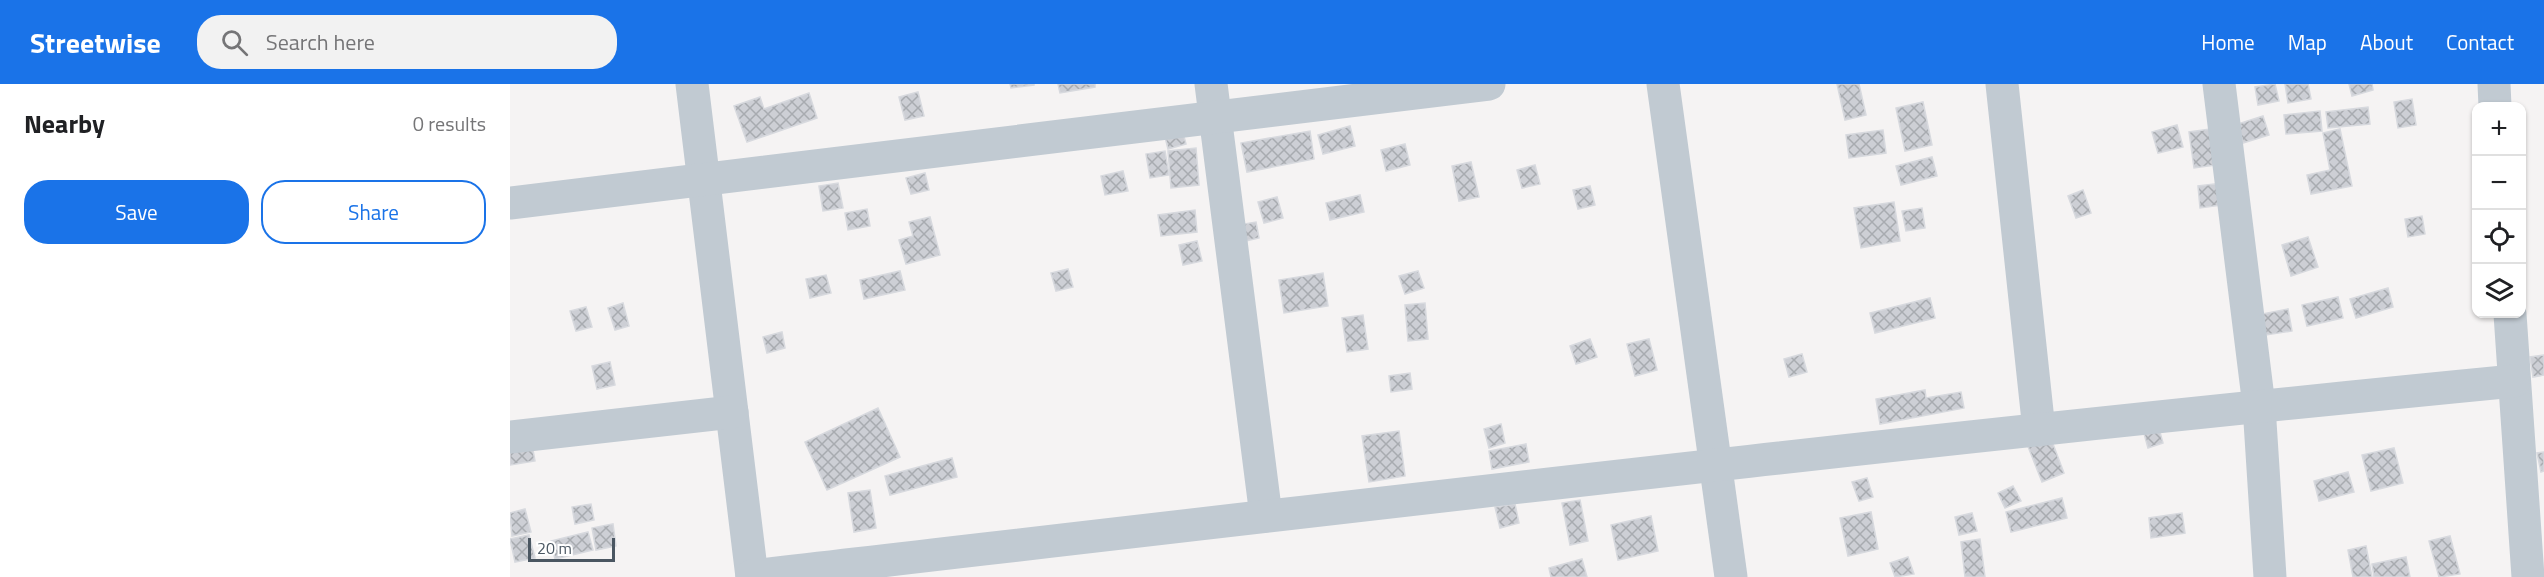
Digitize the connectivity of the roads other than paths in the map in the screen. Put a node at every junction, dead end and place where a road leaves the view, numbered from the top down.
1 (692, 84) edge
2 (1211, 84) edge
3 (1489, 84) edge
4 (1663, 84) edge
5 (2002, 84) edge
6 (2219, 84) edge
7 (2494, 84) edge
8 (2495, 102) edge
9 (1216, 118) junction
10 (703, 181) junction
11 (510, 203) edge
12 (2510, 318) edge
13 (2514, 381) junction
14 (2259, 406) junction
15 (732, 412) junction
16 (2039, 430) junction
17 (510, 437) edge
18 (1716, 464) junction
19 (1266, 516) junction
20 (752, 576) edge
21 (1731, 577) edge
22 (2270, 577) edge
23 (2528, 577) edge

1 - 10 street
2 - 9 street
3 - 9 street
4 - 18 street
5 - 16 street
6 - 14 street
7 - 8 street
9 - 10 street
9 - 19 street
10 - 11 street
10 - 15 street
12 - 13 street
13 - 14 street
13 - 23 street
14 - 16 street
14 - 22 street
15 - 17 street
15 - 20 street
16 - 18 street
18 - 19 street
18 - 21 street
19 - 20 street

